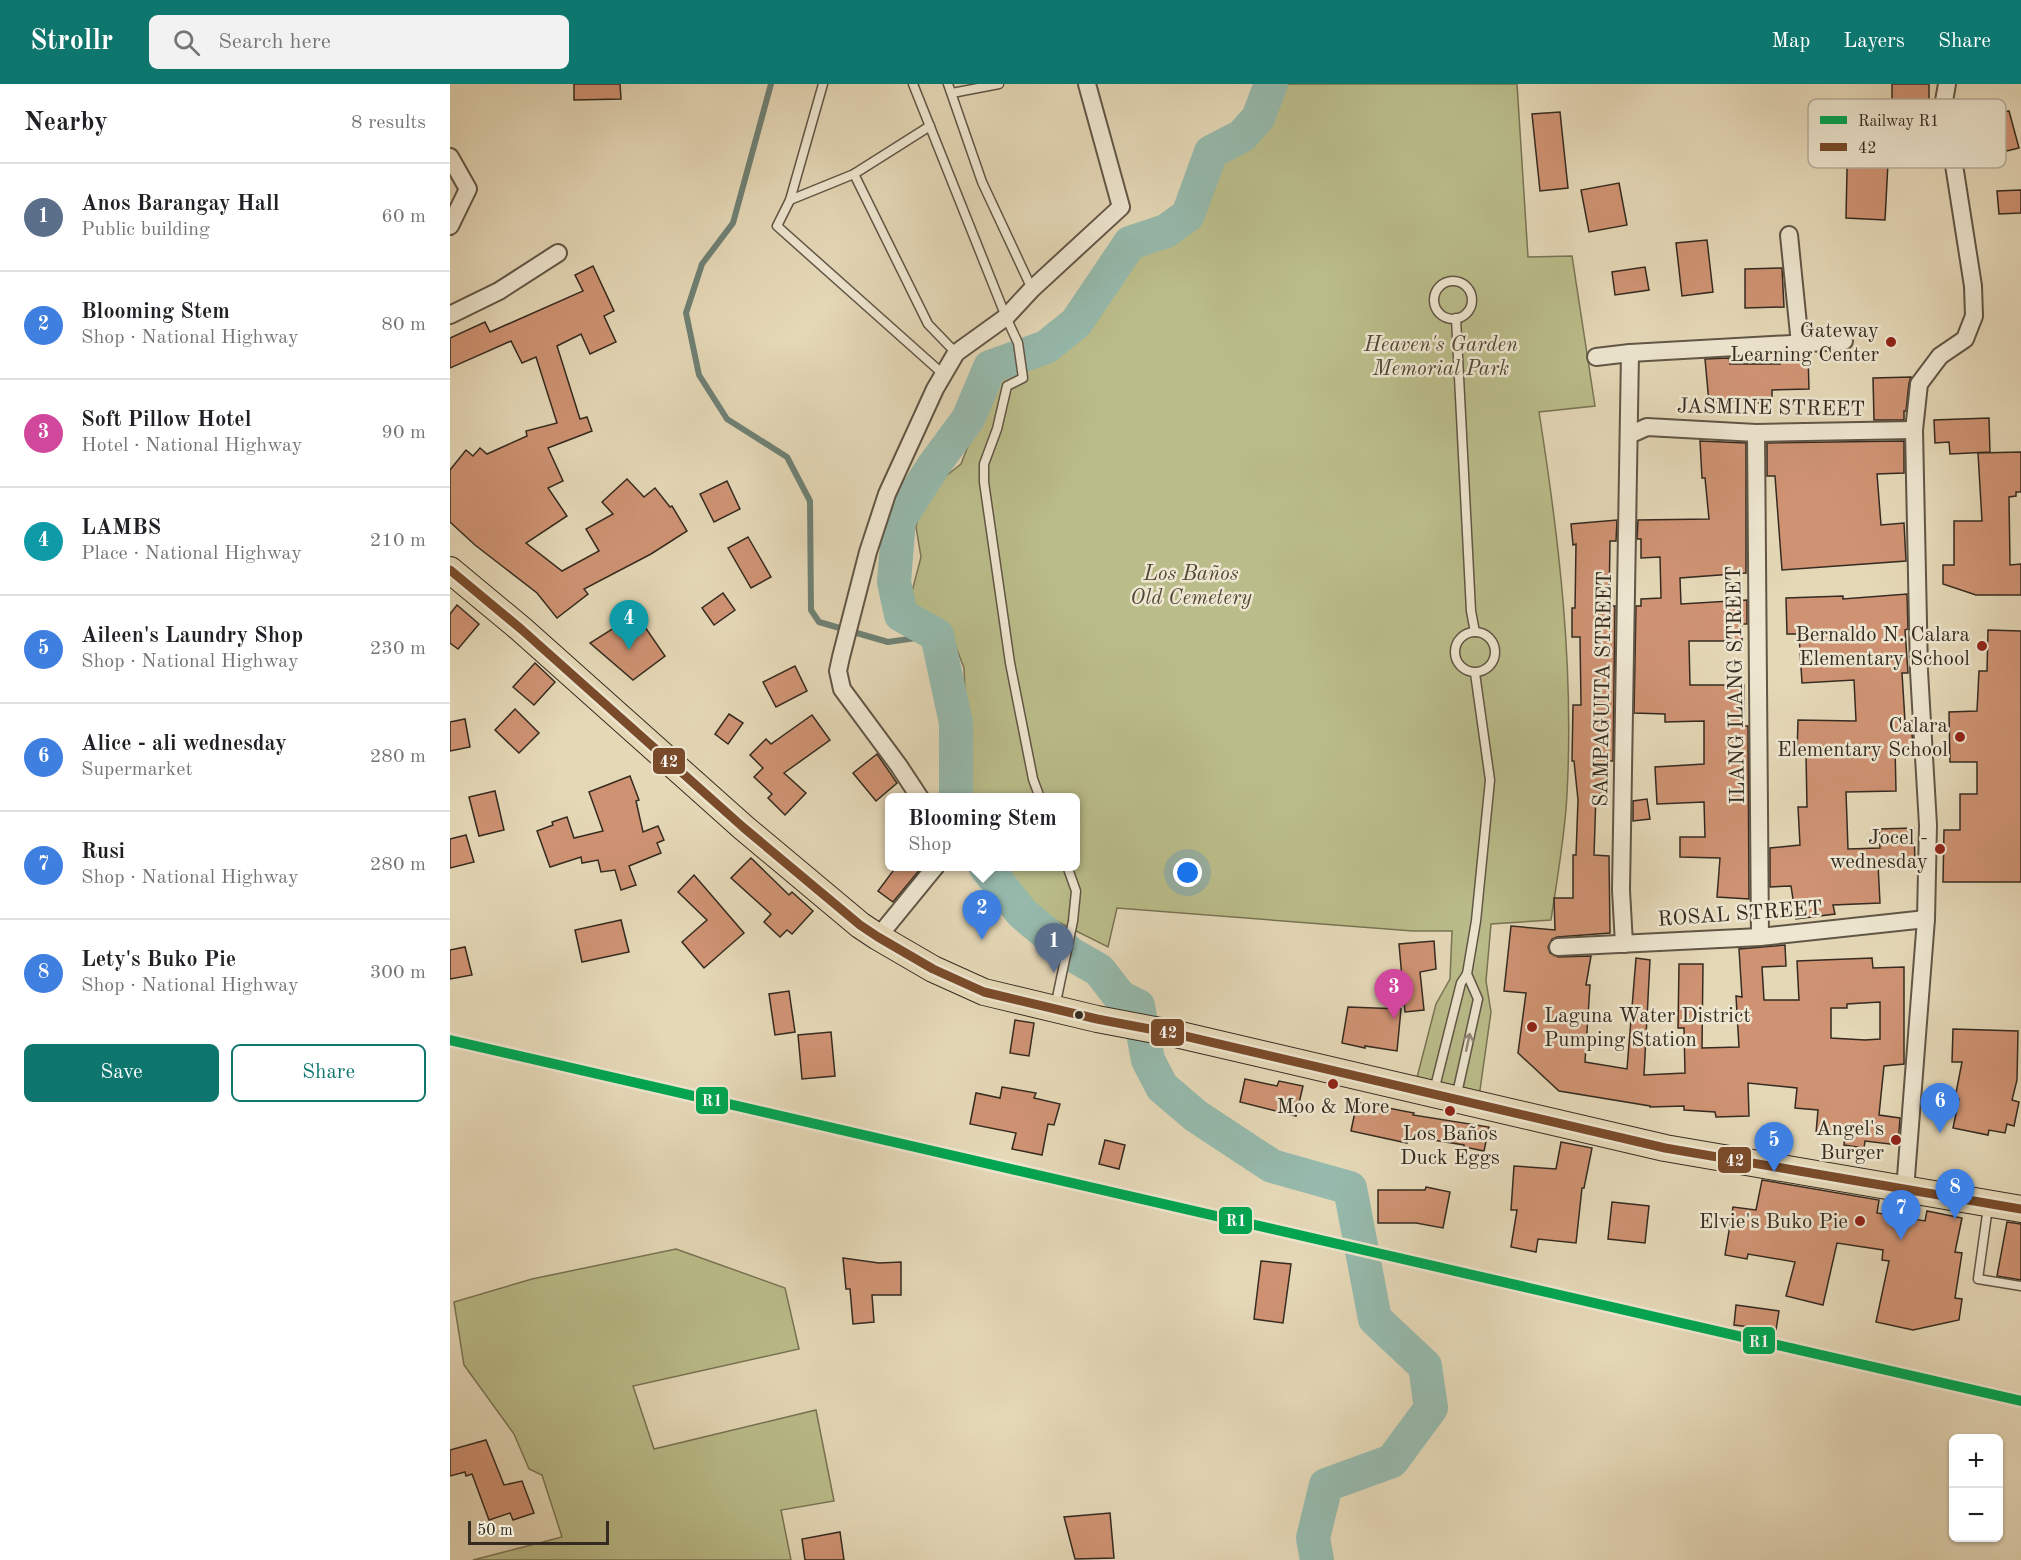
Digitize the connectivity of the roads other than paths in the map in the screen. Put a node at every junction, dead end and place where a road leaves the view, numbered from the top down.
1 (824, 84) edge
2 (913, 84) edge
3 (948, 84) edge
4 (999, 84) edge
5 (1087, 84) edge
6 (1947, 84) edge
7 (952, 93) junction
8 (1944, 99) edge
9 (930, 126) junction
10 (450, 158) edge
11 (1955, 168) edge
12 (854, 174) junction
13 (790, 200) junction
14 (450, 226) edge
15 (1789, 235) dead end
16 (558, 253) dead end
17 (1032, 290) junction
18 (450, 315) edge
19 (1006, 317) junction
20 (1456, 318) junction
21 (1844, 341) dead end
22 (1800, 344) junction
23 (956, 352) junction
24 (1630, 353) junction
25 (1596, 357) dead end
26 (943, 374) junction
27 (1914, 430) junction
28 (1756, 434) junction
29 (1629, 435) junction
30 (450, 570) edge
31 (1475, 632) junction
32 (1475, 673) junction
33 (917, 793) edge
34 (1038, 793) edge
35 (933, 871) edge
36 (1068, 871) edge
37 (1926, 919) junction
38 (878, 937) junction
39 (1760, 937) junction
40 (1624, 944) junction
41 (1558, 947) dead end
42 (1467, 974) junction
43 (1055, 1009) junction
44 (1445, 1097) junction
45 (1905, 1190) junction
46 (1988, 1204) junction
47 (2021, 1209) edge
48 (2021, 1286) edge

1 - 13 lane
2 - 9 lane
3 - 7 lane
4 - 7 lane
5 - 17 street
6 - 8 street
7 - 17 lane
9 - 12 lane
9 - 19 lane
10 - 14 street
11 - 27 street
12 - 13 lane
12 - 23 lane
13 - 26 lane
15 - 22 street
16 - 18 street
17 - 19 street
19 - 23 street
19 - 34 lane
20 - 20 lane
20 - 31 lane
21 - 22 street
22 - 24 street
23 - 26 street
24 - 25 street
24 - 29 street, SAMPAGUITA STREET
26 - 33 street
27 - 28 street, JASMINE STREET
27 - 37 street
28 - 29 street, JASMINE STREET
28 - 39 street, ILANG ILANG STREET
29 - 40 street, SAMPAGUITA STREET
30 - 38 main road
31 - 32 lane
31 - 32 lane
32 - 42 lane
35 - 38 street
36 - 43 lane
37 - 39 street, ROSAL STREET
37 - 45 street
38 - 43 main road
39 - 40 street, ROSAL STREET
40 - 41 street, ROSAL STREET
42 - 44 lane
44 -> 42 lane
43 - 44 main road
44 - 45 main road
45 - 46 main road
46 - 47 main road
46 - 48 lane

